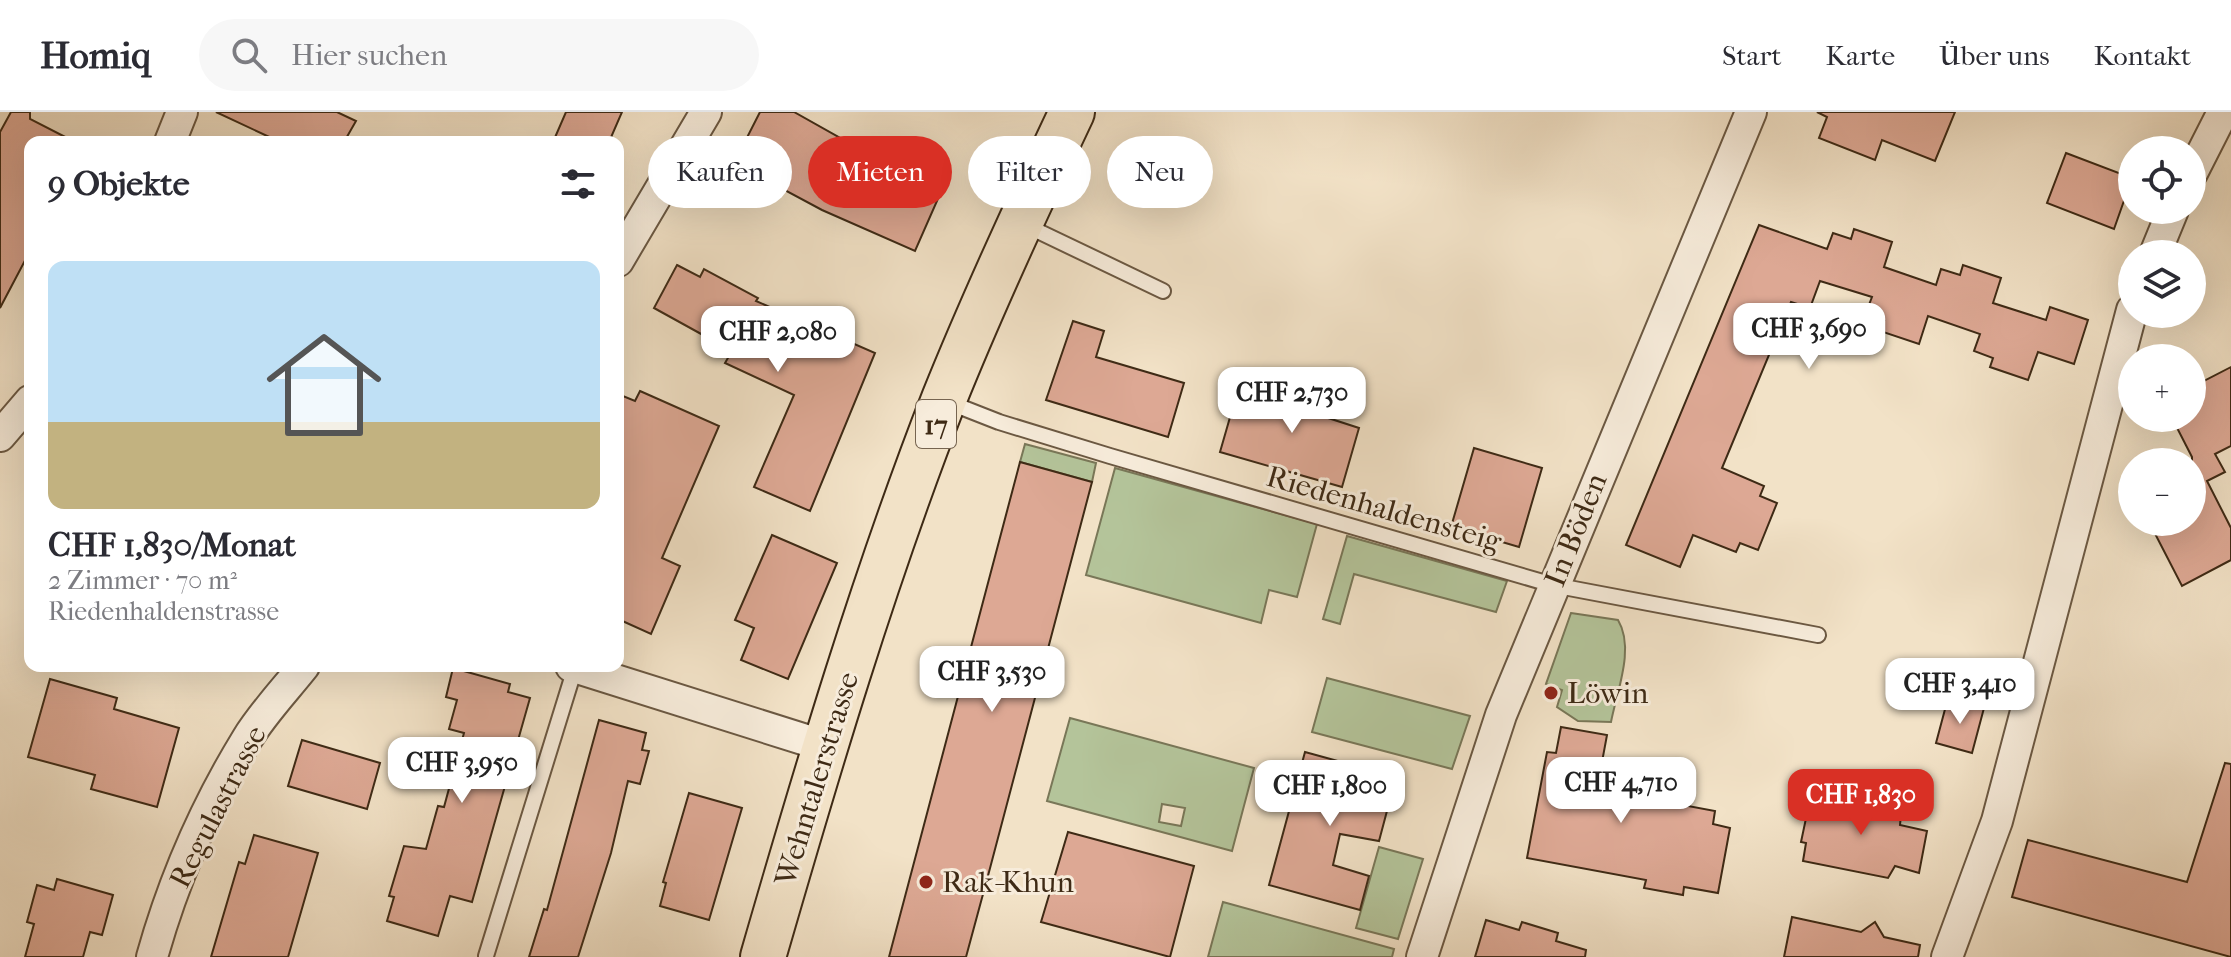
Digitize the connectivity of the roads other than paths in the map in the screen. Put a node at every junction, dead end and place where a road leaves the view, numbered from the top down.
1 (182, 112) edge
2 (706, 112) edge
3 (1072, 112) edge
4 (1751, 112) edge
5 (2223, 112) edge
6 (172, 136) edge
7 (2206, 145) edge
8 (1020, 222) junction
9 (624, 251) edge
10 (1163, 291) dead end
11 (2127, 328) edge
12 (944, 400) junction
13 (24, 408) edge
14 (0, 436) edge
15 (1553, 585) junction
16 (1818, 635) dead end
17 (299, 672) edge
18 (571, 672) edge
19 (589, 672) edge
20 (825, 746) junction
21 (486, 956) edge
22 (152, 957) edge
23 (763, 957) edge
24 (1422, 957) edge
25 (1947, 957) edge

1 - 6 street
2 - 9 street
3 - 8 main road, Wehntalerstrasse / 17
4 - 15 street, In Böden
5 - 7 street
8 - 10 lane
8 - 12 main road, Wehntalerstrasse / 17
11 - 25 street
12 - 15 lane, Riedenhaldensteig
12 - 20 main road, Wehntalerstrasse / 17
13 - 14 street
15 - 16 lane, Riedenhaldensteig
15 - 24 street, In Böden
17 - 22 street, Regulastrasse
18 - 21 lane
19 - 20 street
20 - 23 main road, Wehntalerstrasse / 17

